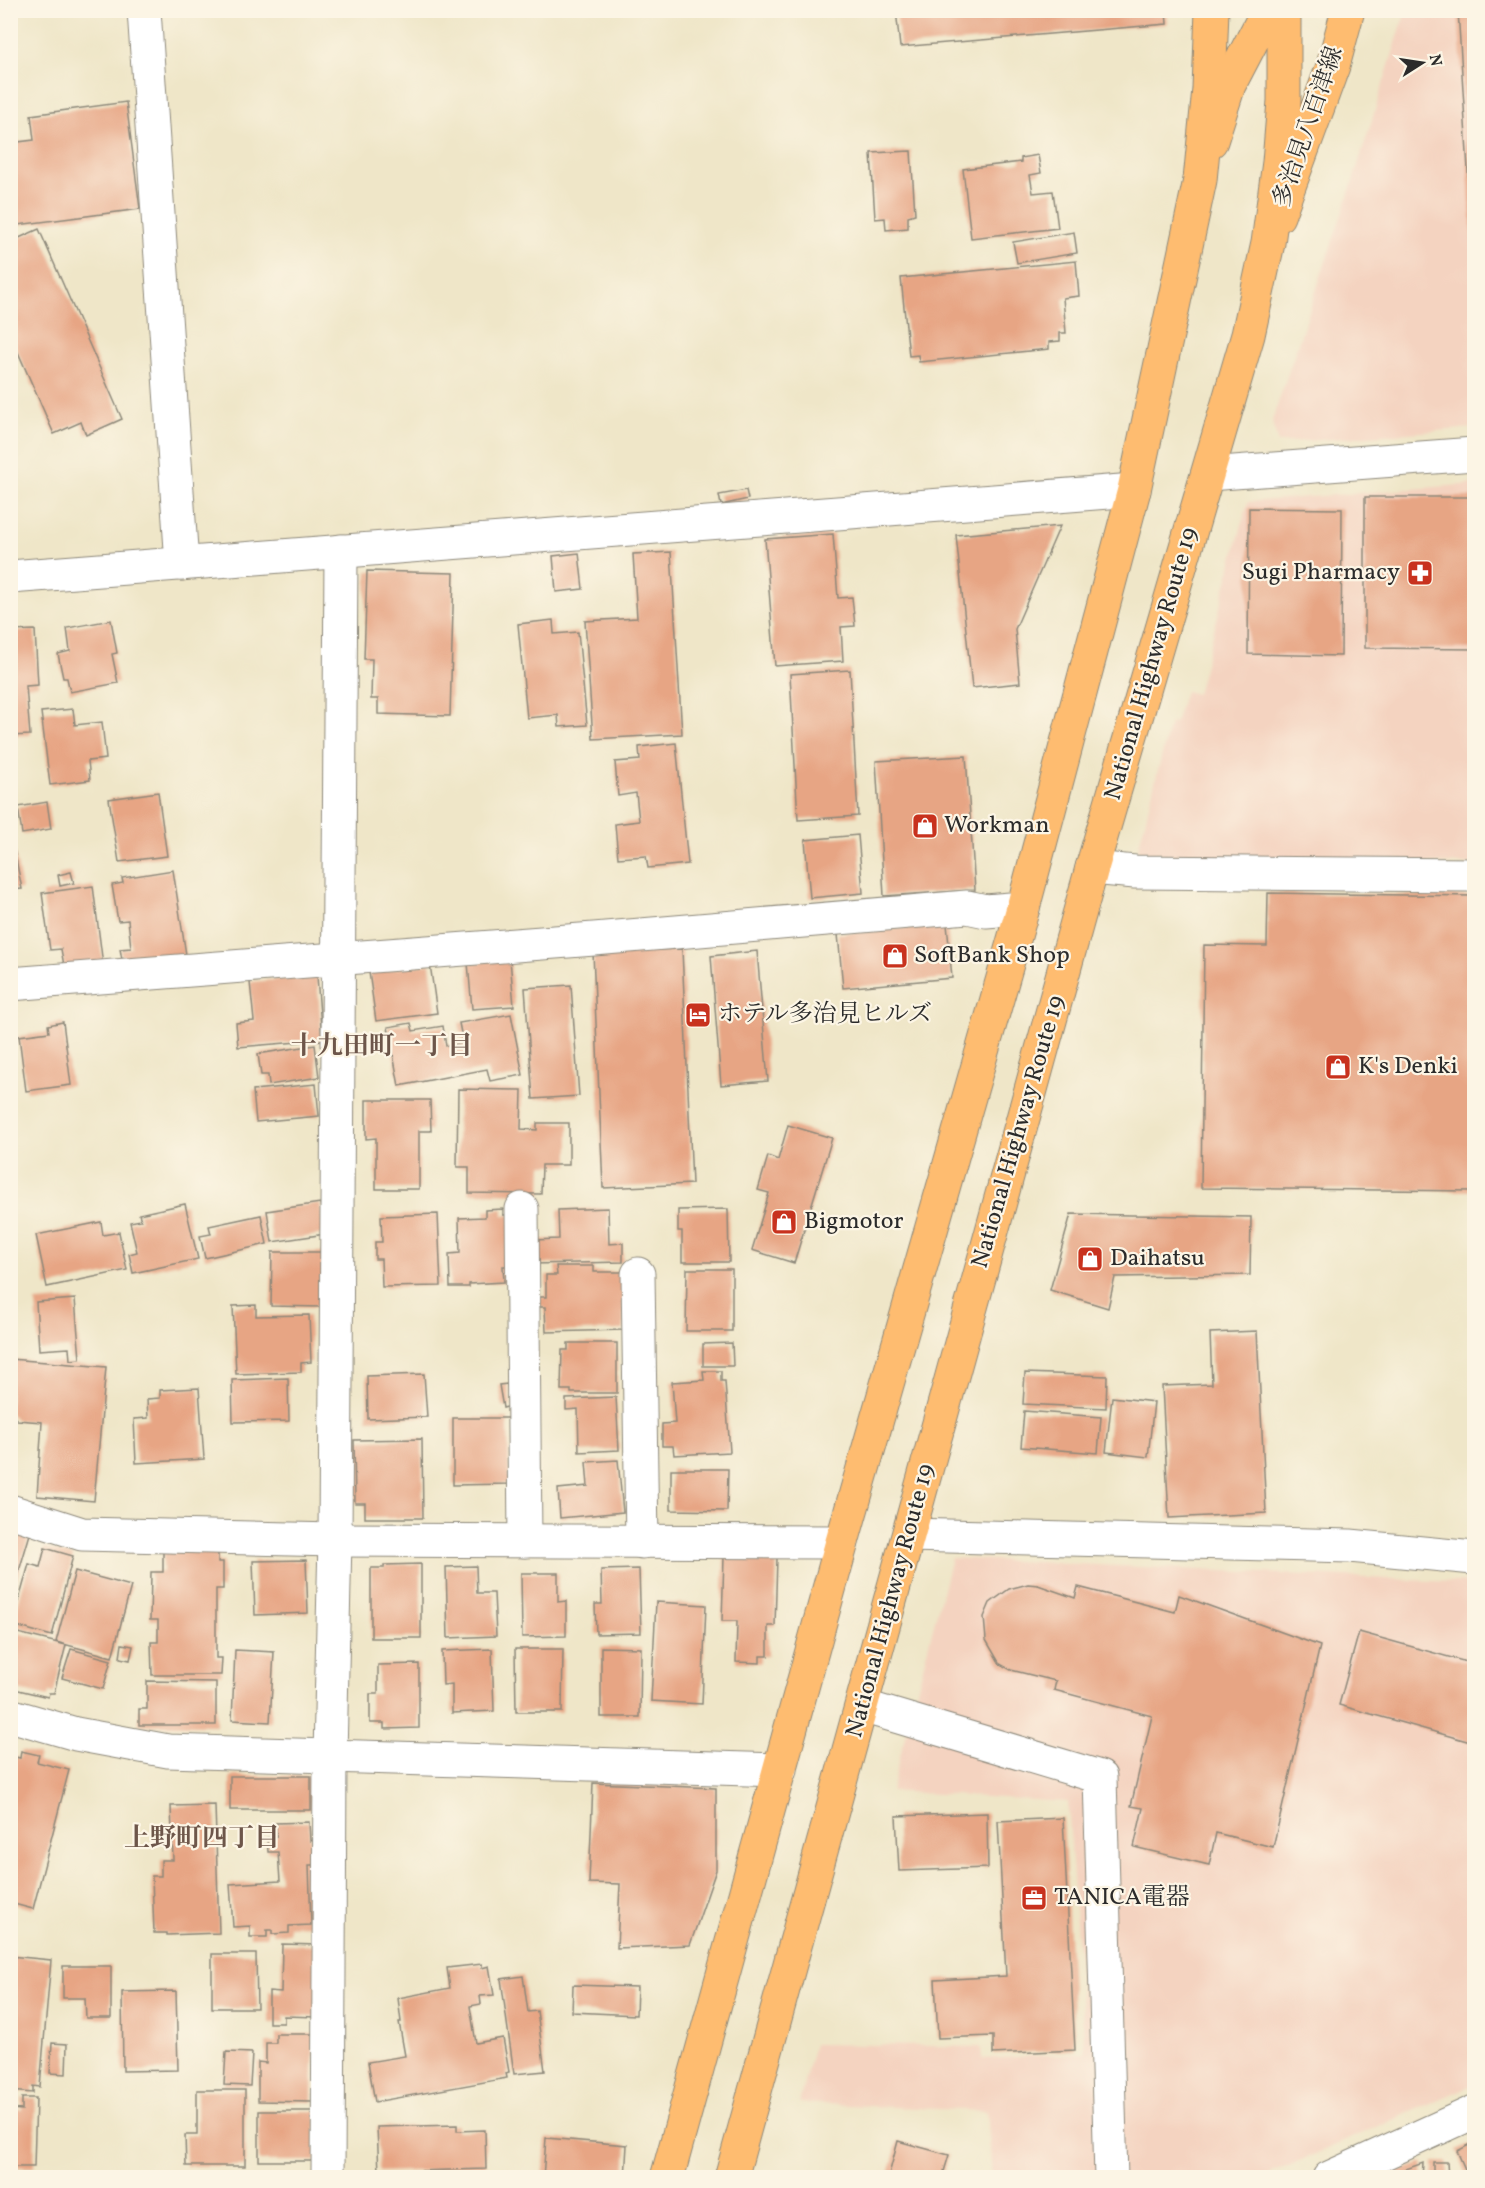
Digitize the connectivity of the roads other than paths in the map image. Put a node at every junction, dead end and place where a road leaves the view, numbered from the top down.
1 (144, 10) edge
2 (1212, 10) edge
3 (1268, 10) edge
4 (1284, 10) edge
5 (1348, 10) edge
6 (1200, 180) junction
7 (1268, 243) junction
8 (1474, 454) edge
9 (1208, 474) junction
10 (1134, 490) junction
11 (340, 551) junction
12 (182, 564) junction
13 (10, 577) edge
14 (1092, 868) junction
15 (1474, 875) edge
16 (1023, 908) junction
17 (339, 959) junction
18 (10, 984) edge
19 (522, 1209) dead end
20 (638, 1274) dead end
21 (10, 1511) edge
22 (909, 1535) junction
23 (335, 1540) junction
24 (525, 1541) junction
25 (642, 1542) junction
26 (842, 1542) junction
27 (1474, 1558) edge
28 (862, 1706) junction
29 (10, 1715) edge
30 (330, 1755) junction
31 (780, 1770) junction
32 (1474, 2112) edge
33 (328, 2178) edge
34 (667, 2178) edge
35 (731, 2178) edge
36 (1111, 2178) edge
37 (1329, 2178) edge

1 - 12 street
2 - 6 main road
3 - 6 main road
4 - 7 main road, National Highway Route 19
5 - 7 main road, 多治見八百津線
6 - 10 main road
7 - 9 main road, National Highway Route 19
8 - 9 street
9 - 14 main road, National Highway Route 19
10 - 11 street
10 - 16 main road
11 - 12 street
11 - 17 street
12 - 13 street
14 - 15 street
14 - 22 main road, National Highway Route 19
16 - 17 street
16 - 26 main road
17 - 18 street
17 - 23 street
19 - 24 street
20 - 25 street
21 - 23 street
22 - 27 street
22 - 28 main road, National Highway Route 19
23 - 24 street
23 - 30 street
24 - 25 street
25 - 26 street
26 - 31 main road
28 - 35 main road, National Highway Route 19
28 - 36 street
29 - 30 street
30 - 31 street
30 - 33 street
31 - 34 main road
32 - 37 street

